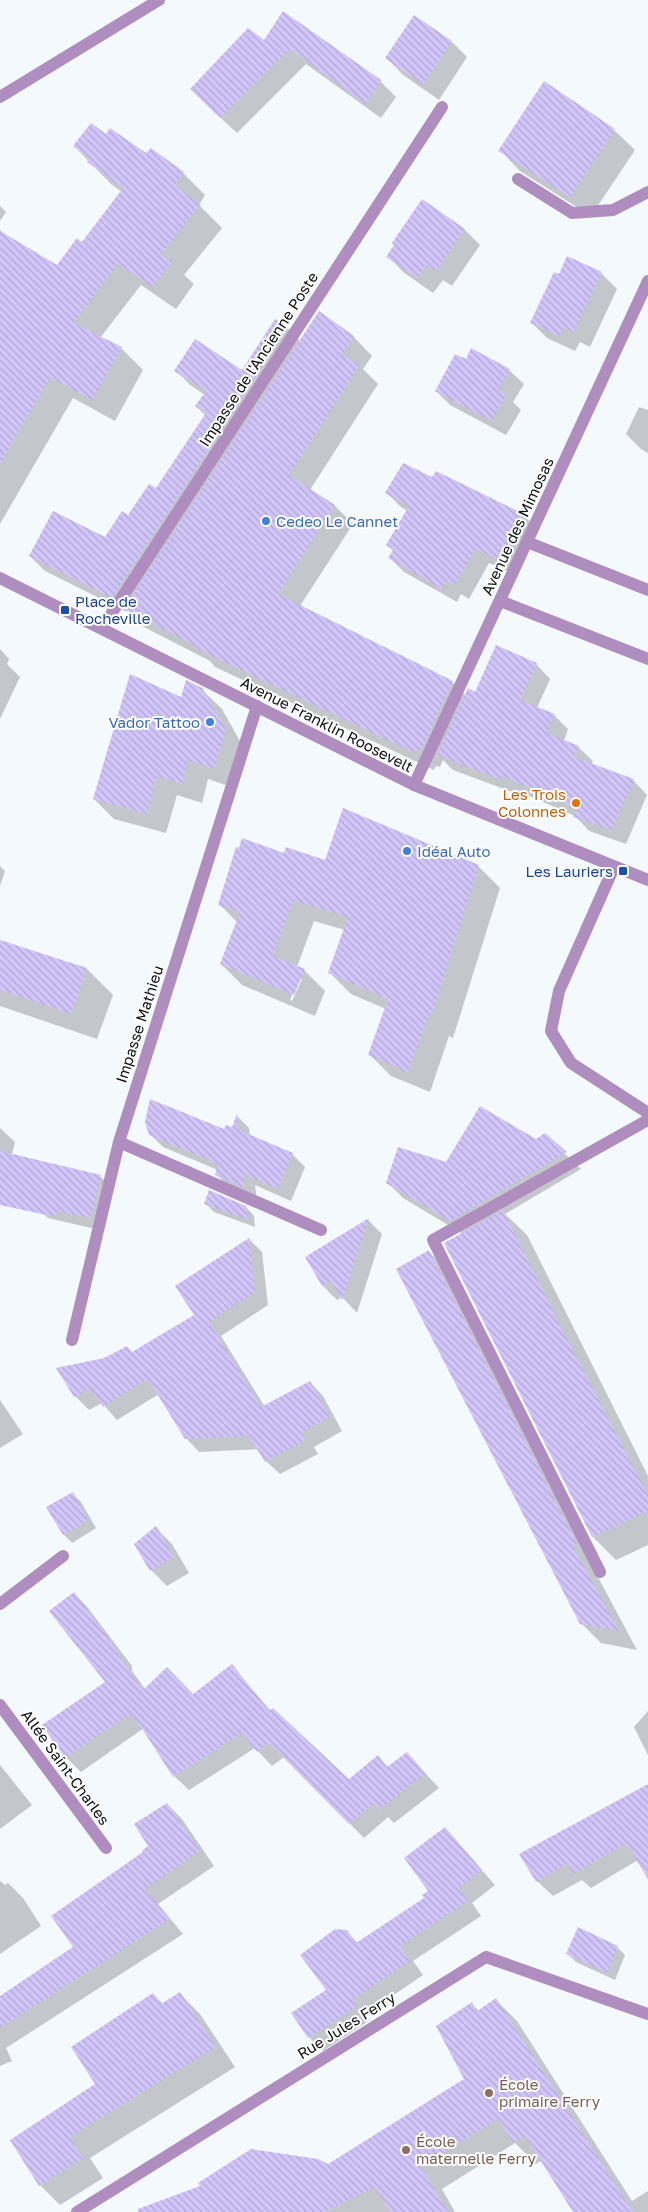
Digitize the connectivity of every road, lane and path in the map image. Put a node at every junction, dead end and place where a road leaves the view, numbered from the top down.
1 (159, 0) edge
2 (0, 97) edge
3 (442, 107) dead end
4 (518, 178) dead end
5 (648, 192) edge
6 (648, 281) edge
7 (527, 542) junction
8 (0, 578) edge
9 (648, 590) edge
10 (500, 601) junction
11 (102, 628) junction
12 (648, 659) edge
13 (257, 706) junction
14 (414, 785) junction
15 (614, 866) junction
16 (648, 880) edge
17 (648, 1113) edge
18 (648, 1120) edge
19 (119, 1142) junction
20 (321, 1230) dead end
21 (72, 1340) dead end
22 (63, 1556) dead end
23 (600, 1572) dead end
24 (0, 1604) edge
25 (0, 1705) edge
26 (106, 1848) dead end
27 (648, 2014) edge
28 (77, 2212) edge

1 - 2 street
3 - 11 street, Impasse de l'Ancienne Poste
4 - 5 street
6 - 7 street, Avenue des Mimosas
7 - 9 street
7 - 10 street, Avenue des Mimosas
8 - 11 street, Avenue Franklin Roosevelt
10 - 12 street
10 - 14 street, Avenue des Mimosas
11 - 13 street, Avenue Franklin Roosevelt
13 - 14 street, Avenue Franklin Roosevelt
13 - 19 street, Impasse Mathieu
14 - 15 street, Avenue Franklin Roosevelt
15 - 16 street, Avenue Franklin Roosevelt
15 - 17 street
18 - 23 street
19 - 20 street
19 - 21 street, Impasse Mathieu
22 - 24 street
25 - 26 street, Allée Saint-Charles
27 - 28 street, Rue Jules Ferry

